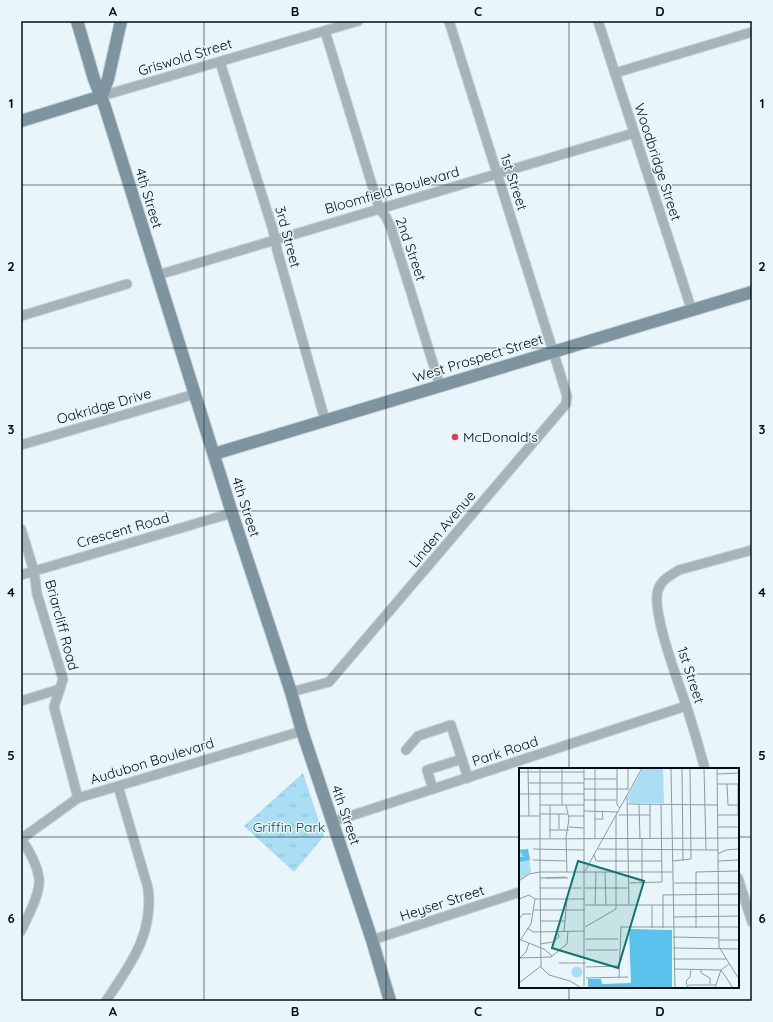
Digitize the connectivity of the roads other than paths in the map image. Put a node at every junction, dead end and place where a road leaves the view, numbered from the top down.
1 (77, 21) edge
2 (121, 21) edge
3 (358, 21) edge
4 (449, 21) edge
5 (598, 21) edge
6 (326, 31) junction
7 (752, 32) edge
8 (220, 62) junction
9 (615, 73) junction
10 (102, 96) junction
11 (21, 122) edge
12 (634, 133) junction
13 (497, 174) junction
14 (379, 208) junction
15 (275, 240) junction
16 (158, 275) junction
17 (127, 284) dead end
18 (752, 292) edge
19 (692, 311) junction
20 (21, 316) edge
21 (553, 351) junction
22 (440, 386) junction
23 (195, 394) junction
24 (326, 420) junction
25 (21, 445) edge
26 (214, 454) junction
27 (232, 513) junction
28 (21, 529) edge
29 (752, 550) edge
30 (34, 571) junction
31 (21, 575) edge
32 (60, 689) junction
33 (291, 692) junction
34 (21, 702) edge
35 (686, 706) junction
36 (302, 731) junction
37 (406, 750) dead end
38 (462, 759) junction
39 (705, 768) edge
40 (468, 778) junction
41 (118, 786) junction
42 (433, 789) junction
43 (78, 798) junction
44 (332, 822) junction
45 (21, 839) edge
46 (739, 881) edge
47 (519, 892) edge
48 (752, 922) edge
49 (21, 931) edge
50 (372, 940) junction
51 (106, 1001) edge
52 (390, 1001) edge

1 - 10 street, 4th Street
2 - 10 street
3 - 6 street, Griswold Street
4 - 13 street, 1st Street
5 - 9 street, Woodbridge Street
6 - 8 street, Griswold Street
6 - 14 street, 2nd Street
7 - 9 street
8 - 10 street, Griswold Street
8 - 15 street, 3rd Street
9 - 12 street, Woodbridge Street
10 - 11 street, Griswold Street
10 - 16 street, 4th Street
12 - 13 street, Bloomfield Boulevard
12 - 19 street, Woodbridge Street
13 - 14 street, Bloomfield Boulevard
13 - 21 street, 1st Street
14 - 15 street, Bloomfield Boulevard
14 - 22 street, 2nd Street
15 - 16 street, Bloomfield Boulevard
15 - 24 street, 3rd Street
16 - 23 street, 4th Street
17 - 20 street
18 - 19 street, West Prospect Street
19 - 21 street, West Prospect Street
21 - 22 street, West Prospect Street
21 - 33 street, Linden Avenue
22 - 24 street, West Prospect Street
23 - 25 street, Oakridge Drive
23 - 26 street, 4th Street
24 - 26 street, West Prospect Street
26 - 27 street, 4th Street
27 - 30 street, Crescent Road
27 - 33 street, 4th Street
28 - 30 street, Briarcliff Road
29 - 35 street, 1st Street
30 - 31 street, Crescent Road
30 - 32 street, Briarcliff Road
32 - 34 street
32 - 43 street, Briarcliff Road
33 - 36 street, 4th Street
35 - 39 street, 1st Street
35 - 40 street, Park Road
36 - 41 street, Audubon Boulevard
36 - 44 street, 4th Street
37 - 38 street
38 - 40 street
38 - 42 street
40 - 42 street, Park Road
41 - 43 street, Audubon Boulevard
41 - 51 street
42 - 44 street, Park Road
43 - 45 street, Audubon Boulevard
44 - 50 street, 4th Street
45 - 49 street
46 - 48 street
47 - 50 street, Heyser Street
50 - 52 street, 4th Street

